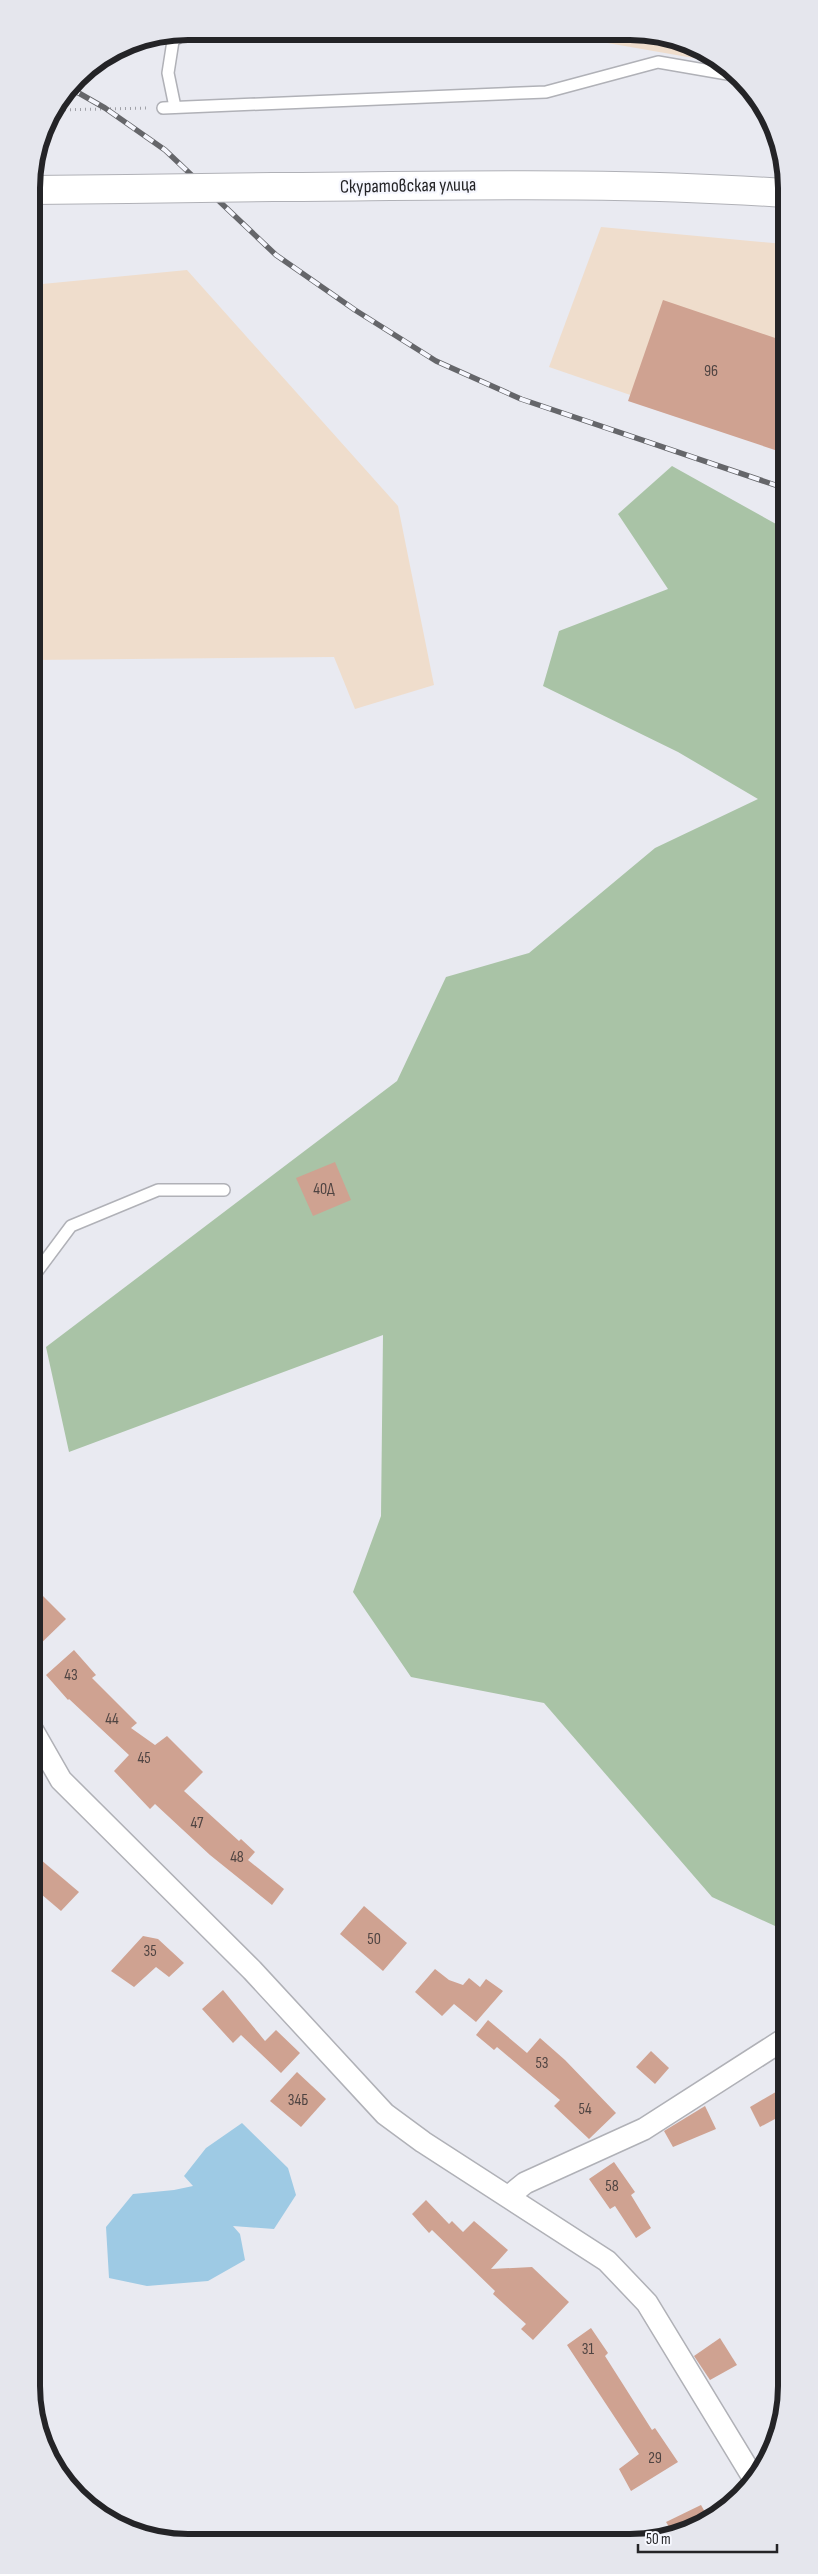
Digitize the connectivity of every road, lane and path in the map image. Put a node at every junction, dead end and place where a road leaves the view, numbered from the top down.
1 (173, 41) edge
2 (723, 73) edge
3 (169, 108) junction
4 (63, 110) edge
5 (40, 190) edge
6 (778, 193) edge
7 (224, 1190) dead end
8 (40, 1267) edge
9 (40, 1743) edge
10 (778, 2043) edge
11 (510, 2196) junction
12 (750, 2472) edge

1 - 3 lane
2 - 3 lane
3 - 4 path
5 - 6 street, Скуратовская улица, bridge
7 - 8 lane
9 - 11 street
10 - 11 street
11 - 12 street

